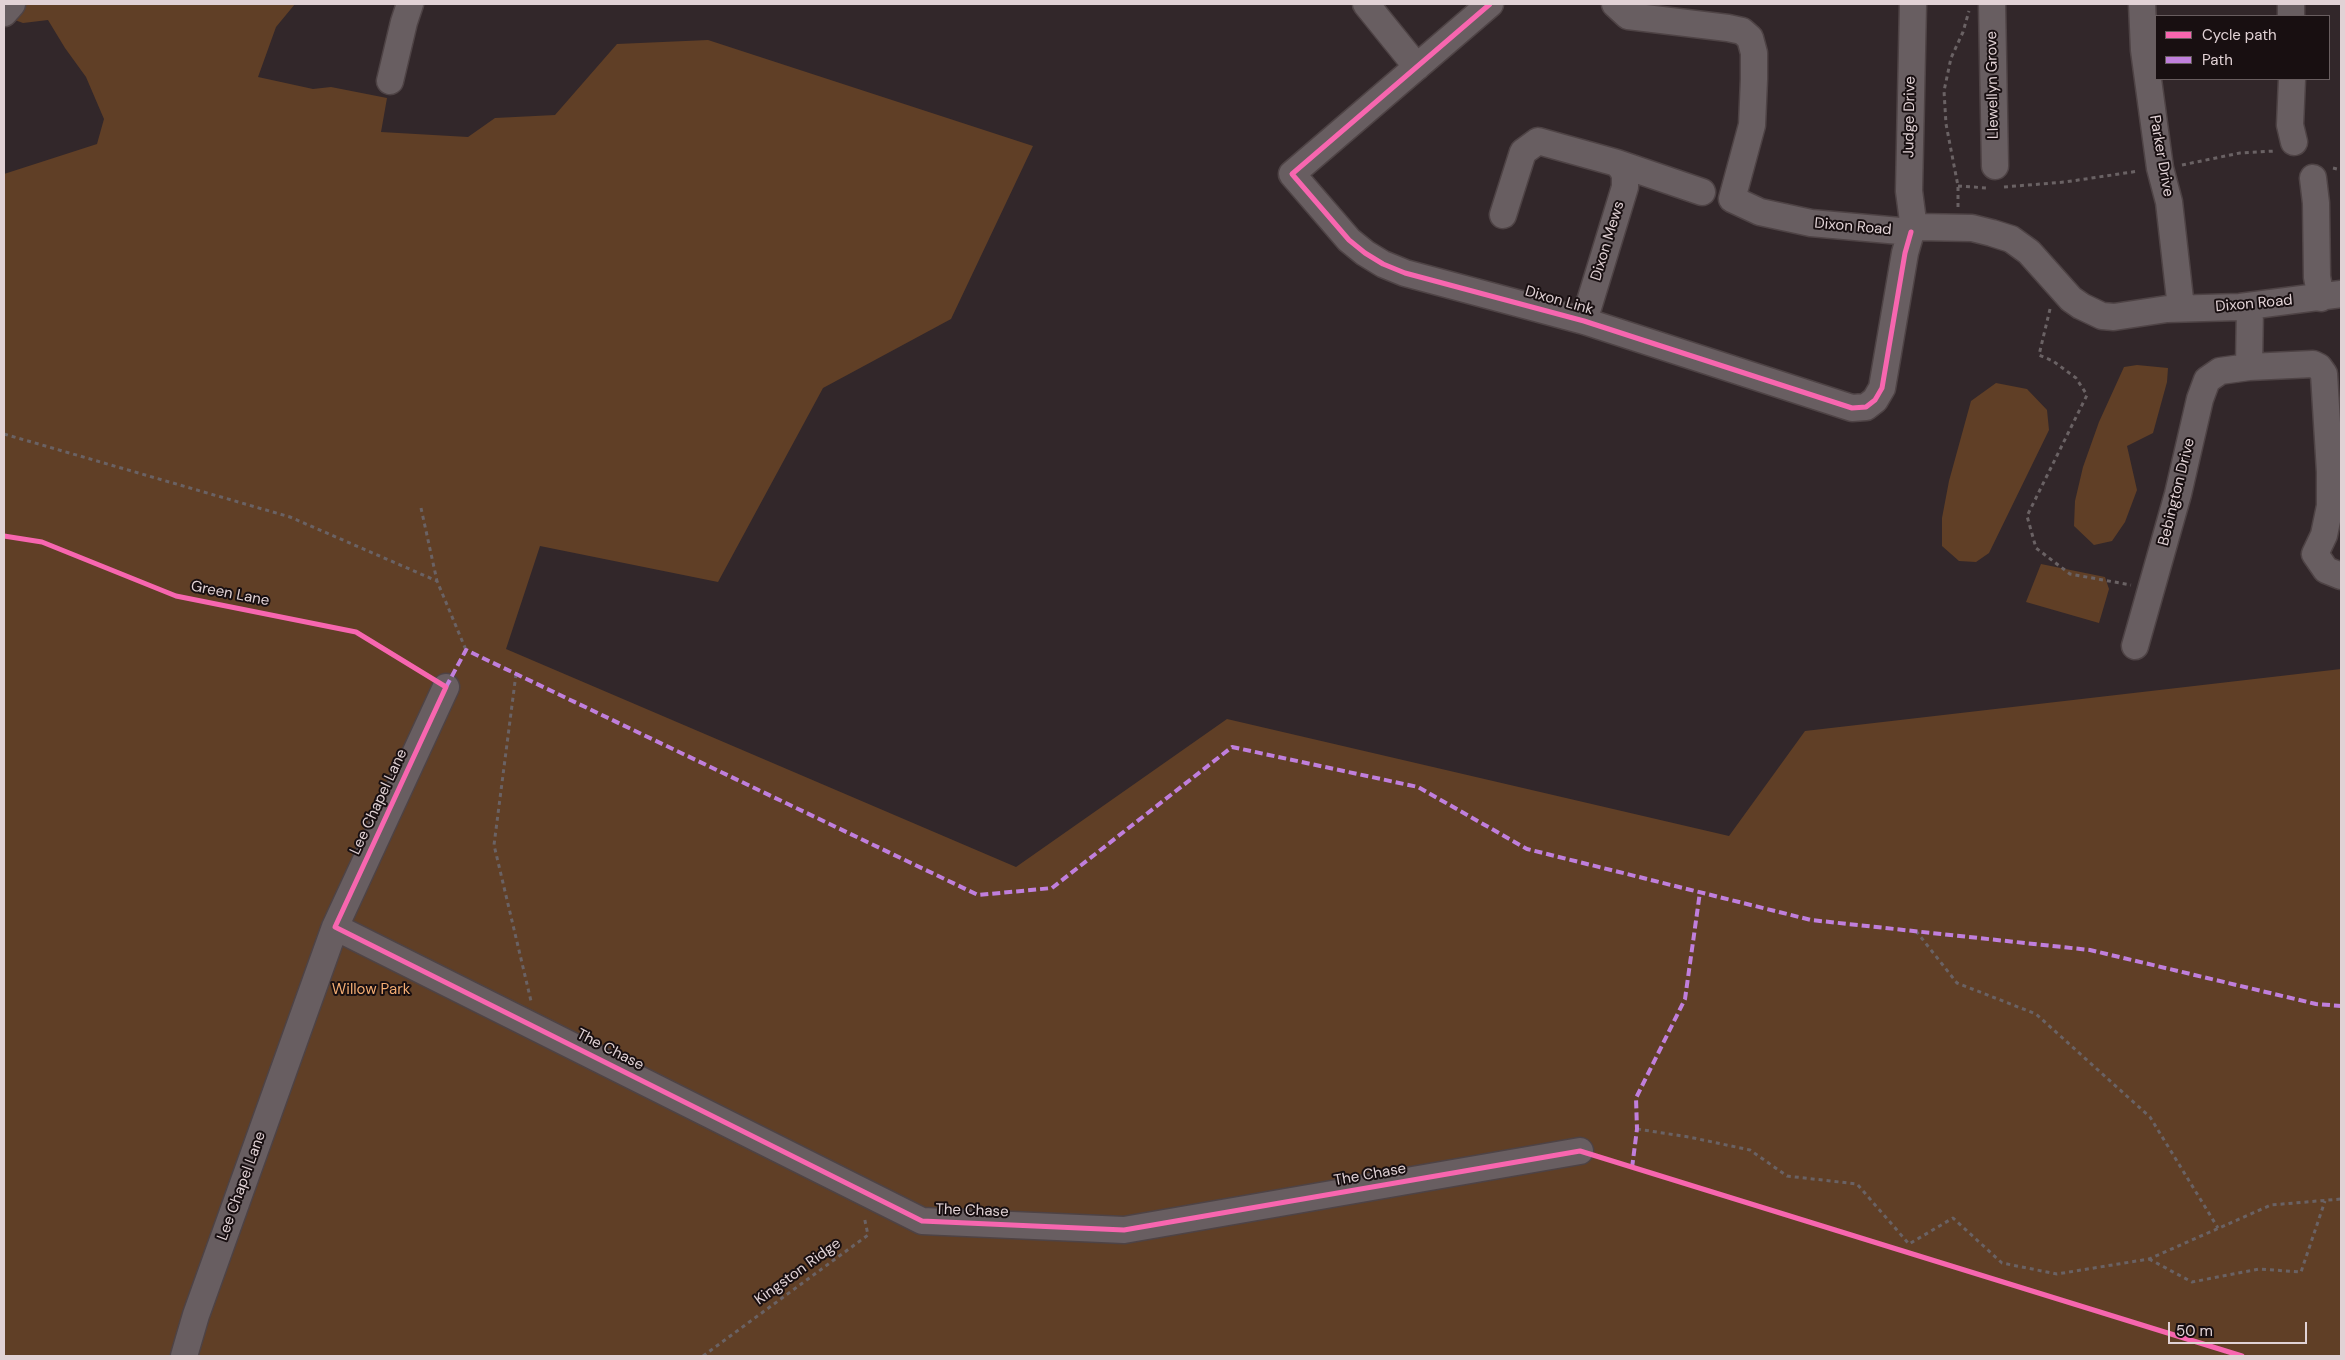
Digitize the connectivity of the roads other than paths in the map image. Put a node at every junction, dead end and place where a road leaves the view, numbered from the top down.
1 (12, 4) edge
2 (410, 4) edge
3 (1366, 4) edge
4 (1490, 4) edge
5 (1615, 4) edge
6 (1913, 4) edge
7 (1992, 4) edge
8 (2142, 4) edge
9 (4, 13) edge
10 (1416, 67) junction
11 (2292, 80) edge
12 (390, 81) dead end
13 (2294, 142) dead end
14 (1617, 163) junction
15 (1995, 166) dead end
16 (2313, 178) dead end
17 (1702, 192) dead end
18 (1503, 215) dead end
19 (1912, 231) junction
20 (2331, 296) edge
21 (2250, 306) junction
22 (2181, 308) junction
23 (1584, 321) junction
24 (2249, 367) junction
25 (2334, 422) edge
26 (2341, 576) edge
27 (2135, 646) dead end
28 (446, 687) dead end
29 (335, 927) junction
30 (1580, 1152) dead end
31 (184, 1356) edge

1 - 9 street
2 - 12 street
3 - 10 street
4 - 10 street, Dixon Link
5 - 19 street, Dixon Road
6 - 19 street, Judge Drive
7 - 15 street, Llewellyn Grove
8 - 22 street, Parker Drive
10 - 23 street, Dixon Link
11 - 13 street
14 - 17 street
14 - 18 street
14 - 23 street, Dixon Mews
16 - 20 street
19 - 22 street, Dixon Road
19 - 23 street, Dixon Link
20 - 21 street, Dixon Road
21 - 22 street, Dixon Road
21 - 24 street
24 - 25 street, Bebington Drive
24 - 27 street, Bebington Drive
25 - 26 street, Bebington Drive
28 - 29 street, Lee Chapel Lane
29 - 30 street, The Chase
29 - 31 street, Lee Chapel Lane

